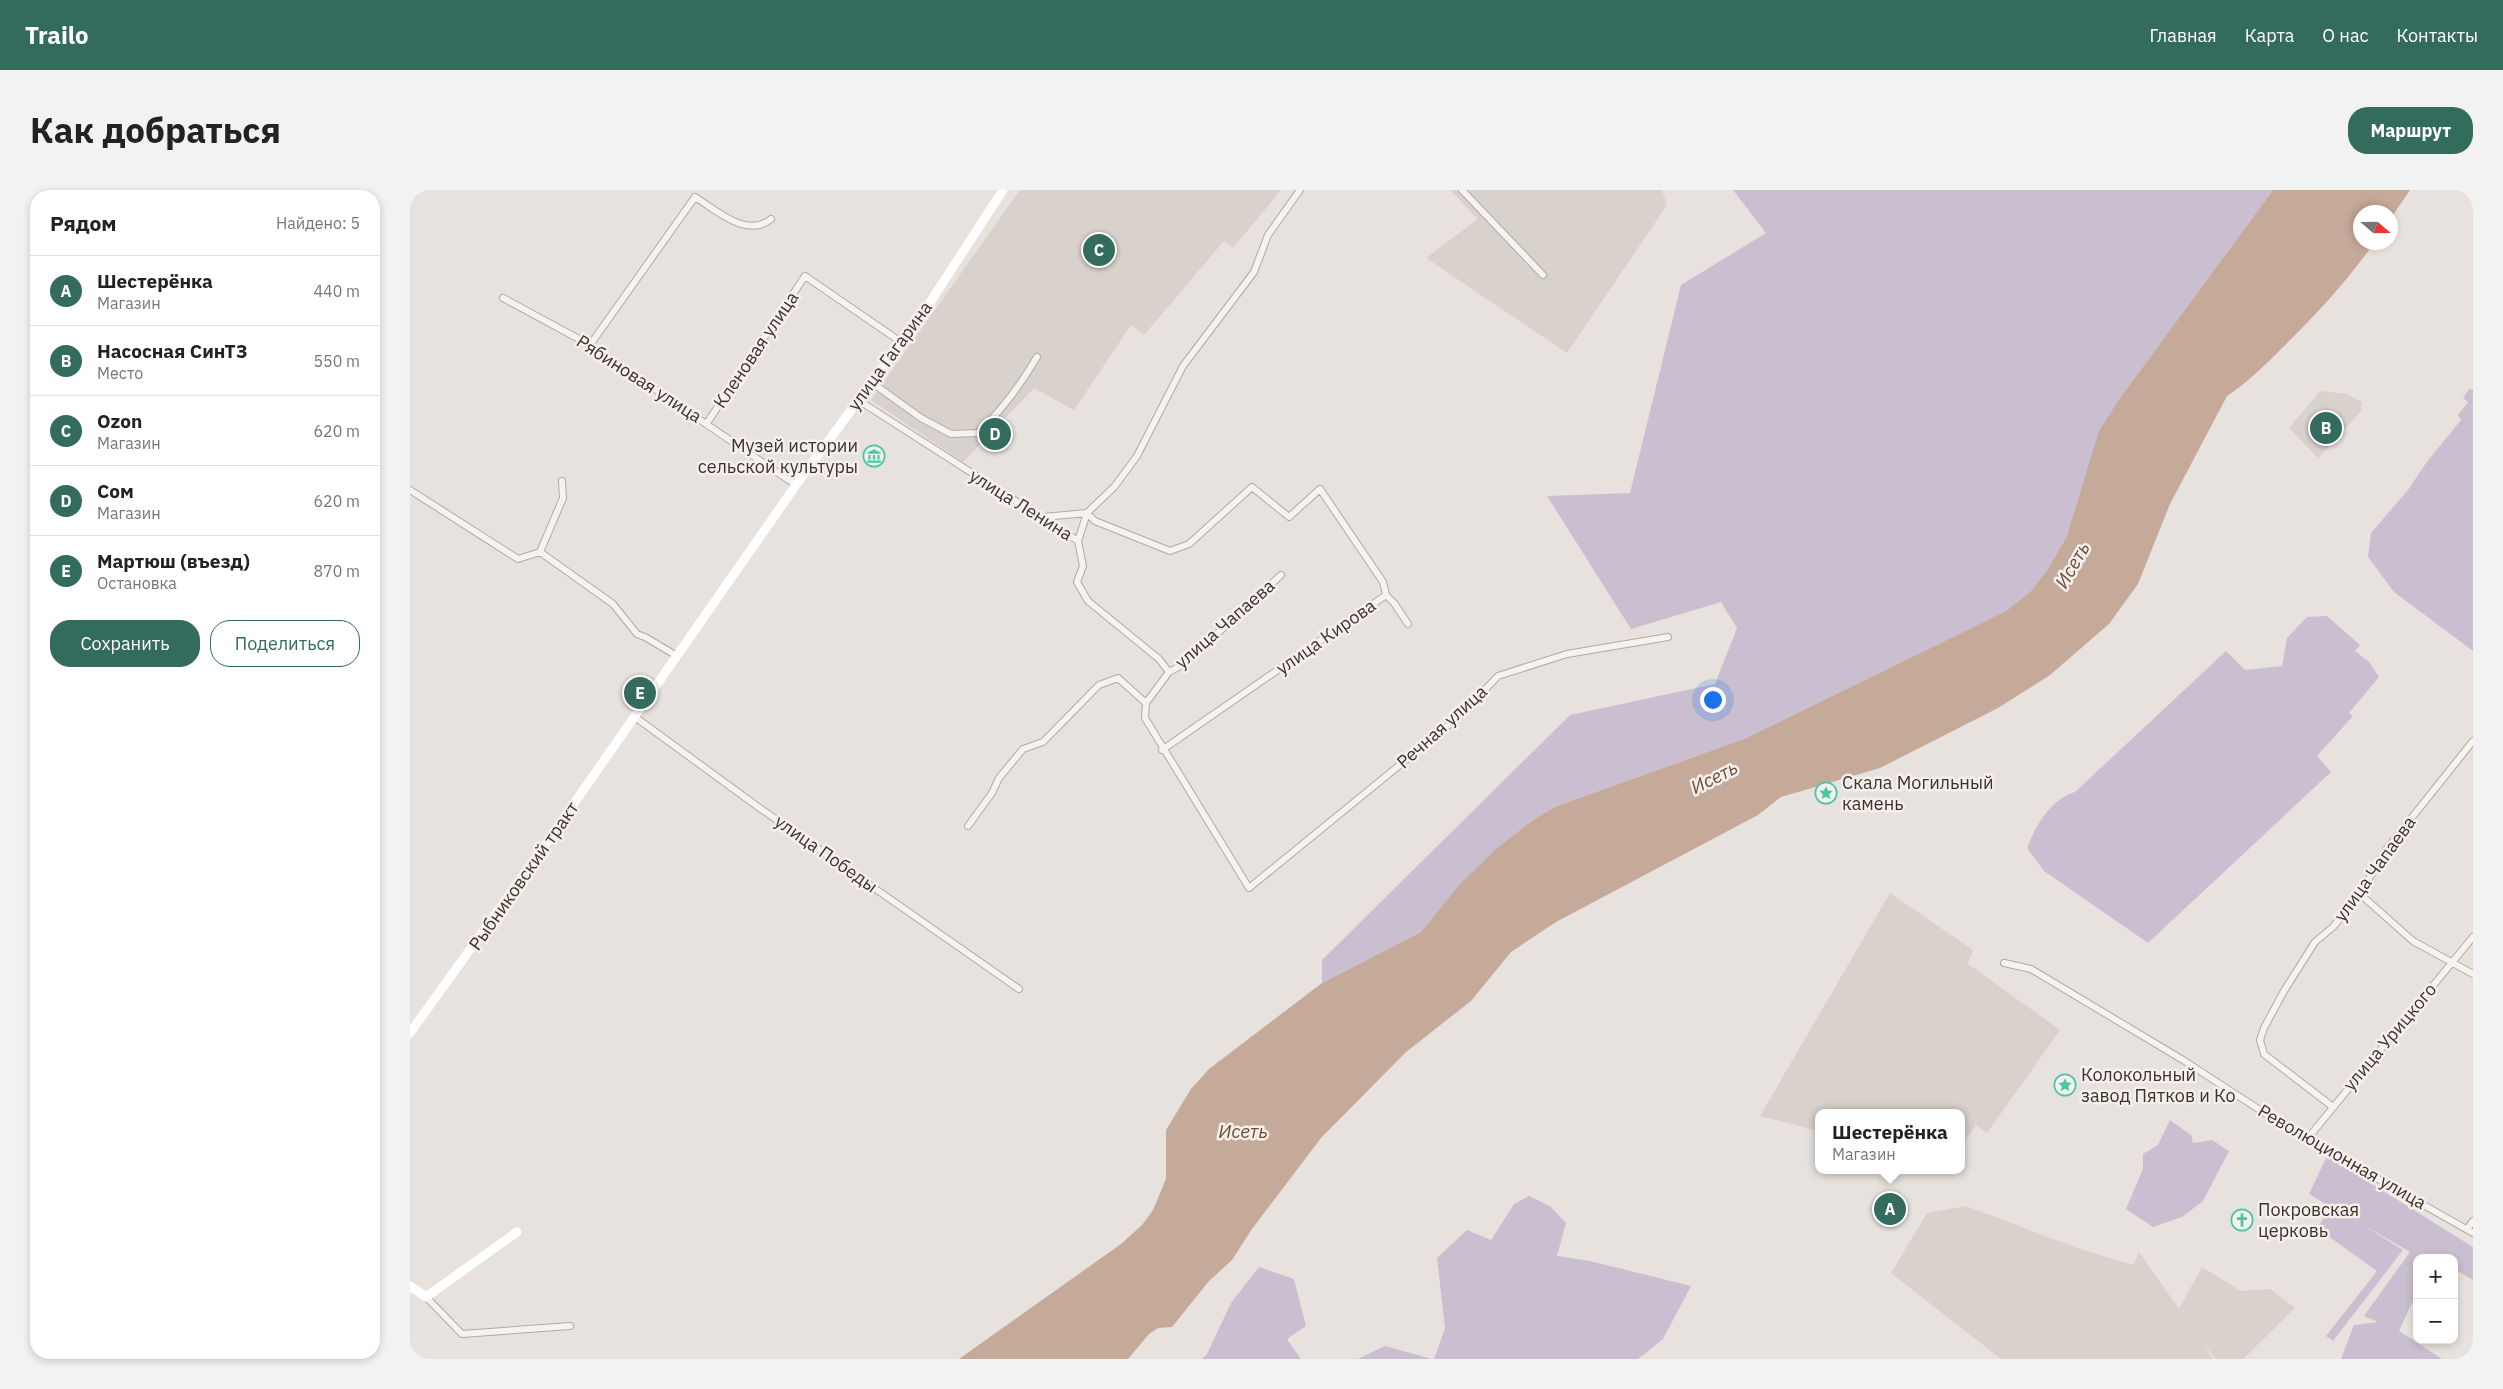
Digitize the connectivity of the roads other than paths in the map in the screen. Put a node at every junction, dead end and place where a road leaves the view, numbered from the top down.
1 (1002, 190) edge
2 (1300, 190) edge
3 (1462, 190) edge
4 (771, 219) dead end
5 (1543, 275) dead end
6 (503, 298) dead end
7 (901, 342) junction
8 (590, 345) junction
9 (1037, 357) dead end
10 (871, 382) junction
11 (858, 400) junction
12 (707, 423) junction
13 (562, 481) dead end
14 (796, 485) junction
15 (410, 490) edge
16 (1088, 513) junction
17 (1043, 517) junction
18 (1078, 541) junction
19 (540, 552) junction
20 (1281, 575) dead end
21 (1386, 595) junction
22 (1408, 624) dead end
23 (1668, 637) dead end
24 (677, 656) junction
25 (1169, 672) junction
26 (1146, 703) junction
27 (635, 717) junction
28 (2473, 741) edge
29 (1162, 750) junction
30 (968, 826) dead end
31 (2360, 894) junction
32 (2473, 937) edge
33 (2004, 963) dead end
34 (2452, 963) junction
35 (2473, 974) edge
36 (1019, 990) dead end
37 (410, 1033) edge
38 (2333, 1107) junction
39 (2308, 1138) junction
40 (2473, 1221) edge
41 (2470, 1231) edge
42 (517, 1232) dead end
43 (410, 1286) edge
44 (426, 1297) junction
45 (570, 1326) dead end

1 - 7 main road, улица Гагарина
2 - 16 street
3 - 5 street
4 - 8 street
6 - 8 street, Рябиновая улица
7 - 10 main road, улица Гагарина
7 - 12 street, Кленовая улица
8 - 12 street, Рябиновая улица
9 - 10 street
10 - 11 main road, улица Гагарина
11 - 14 main road, улица Гагарина
11 - 17 street, улица Ленина
12 - 14 street, Рябиновая улица
13 - 19 street
14 - 24 main road, улица Гагарина
15 - 19 street
16 - 17 street
16 - 18 street
16 - 21 street, улица Кирова
17 - 18 street, улица Ленина
18 - 25 street, улица Ленина
19 - 24 street
20 - 25 street, улица Чапаева
21 - 22 street
21 - 29 street, улица Кирова
23 - 29 street, Речная улица
24 - 27 main road, улица Гагарина
25 - 26 street
26 - 29 street
26 - 30 street
27 - 36 street, улица Победы
27 - 37 main road, Рыбниковский тракт
28 - 31 street, улица Чапаева
31 - 34 street
31 - 38 street, улица Чапаева
32 - 34 street, улица Урицкого
33 - 39 street, Революционная улица
34 - 35 street
34 - 38 street, улица Урицкого
38 - 39 street, улица Урицкого
39 - 41 street, Революционная улица
40 - 41 street
42 - 44 main road
43 - 44 main road
44 - 45 street

